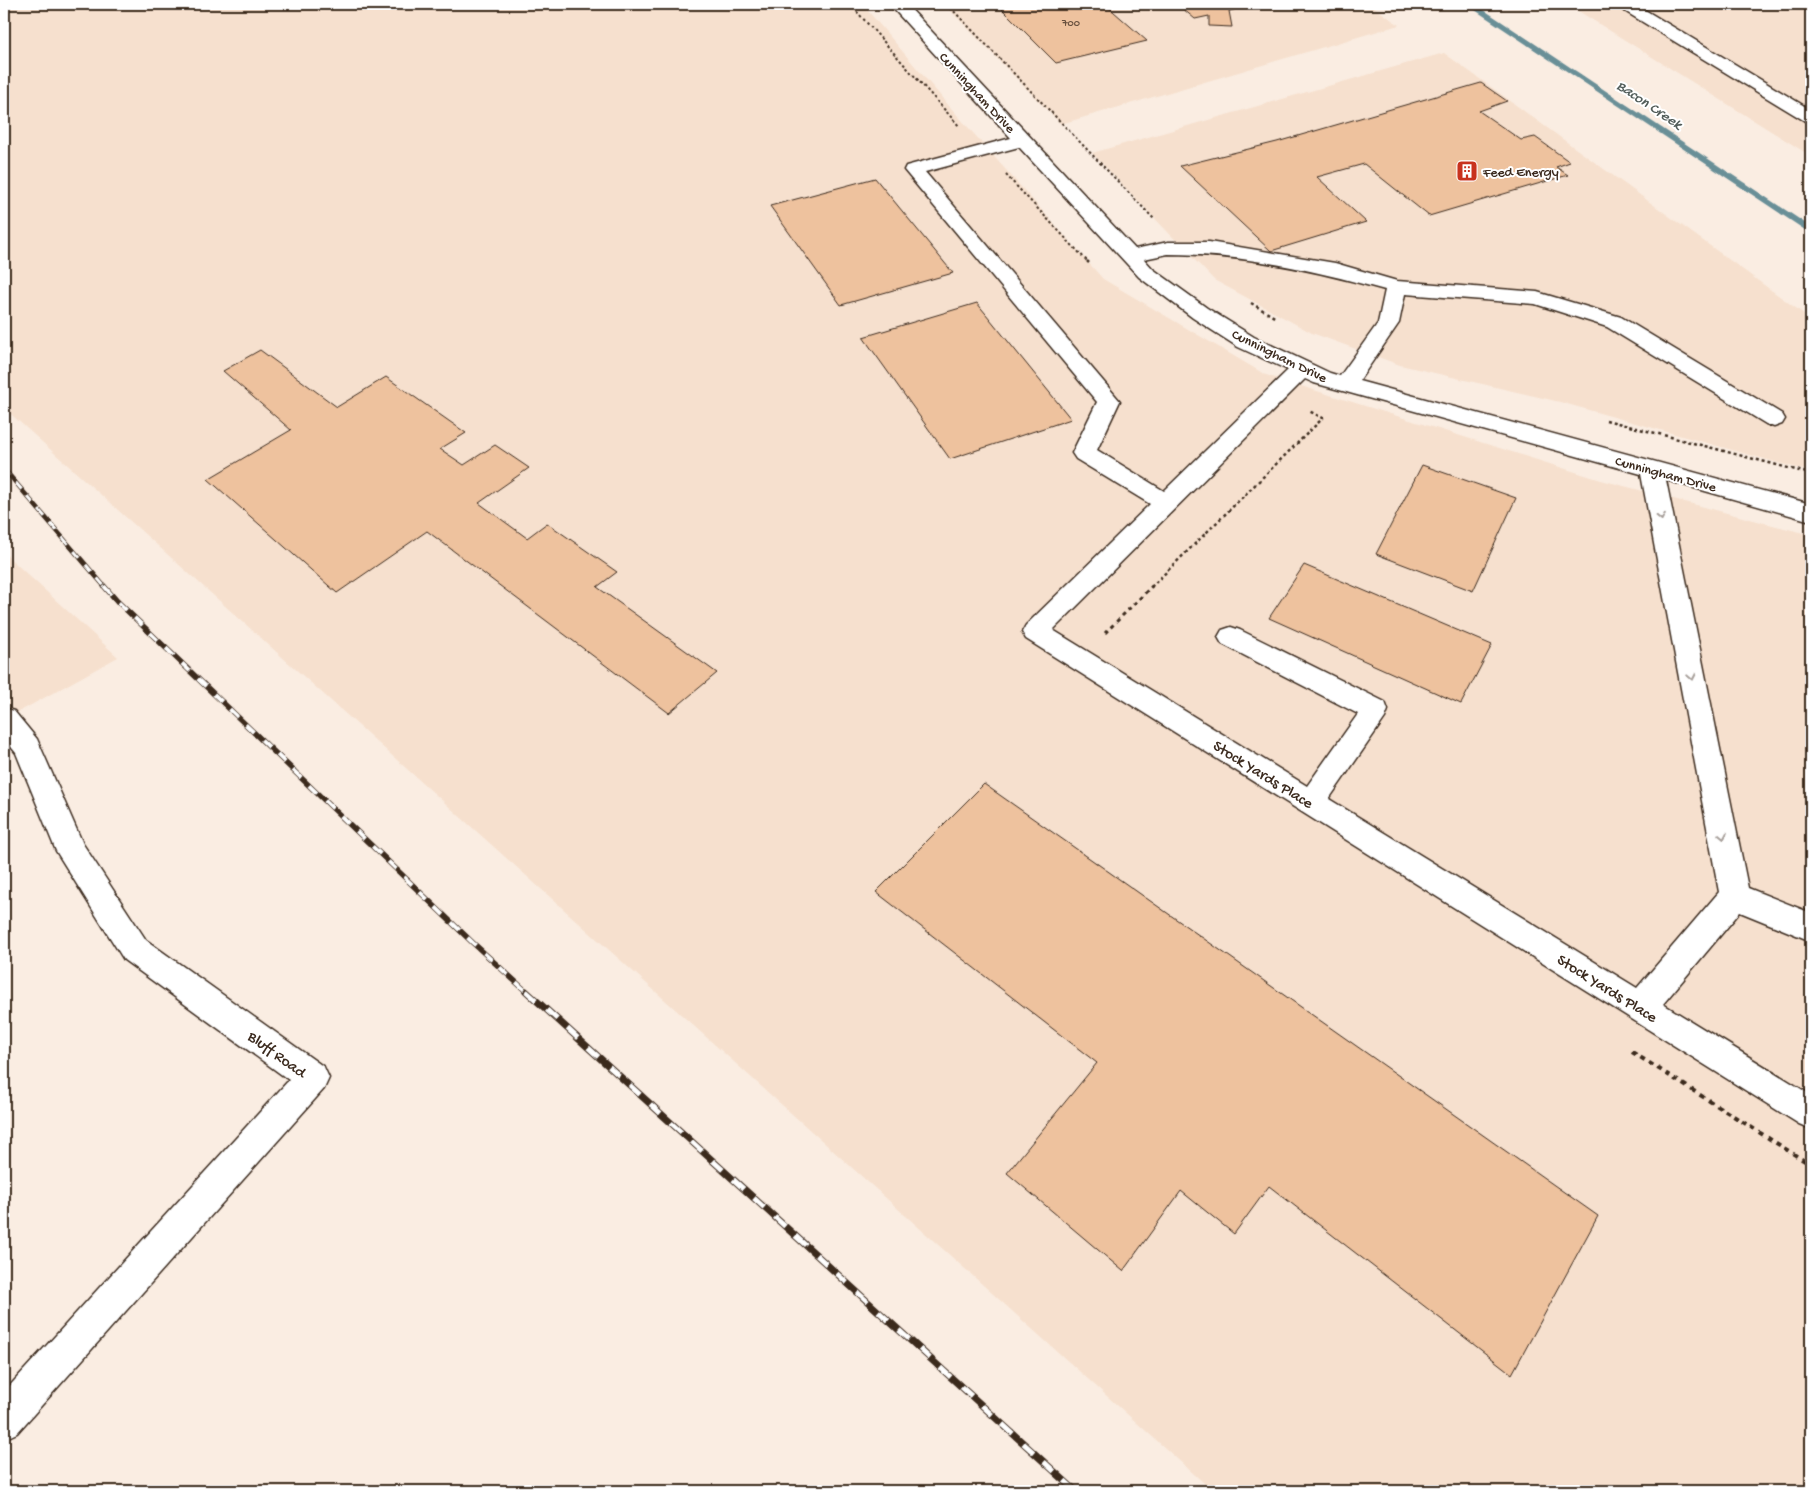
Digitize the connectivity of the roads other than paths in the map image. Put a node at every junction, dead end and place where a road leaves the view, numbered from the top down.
1 (897, 4) edge
2 (1624, 4) edge
3 (1811, 117) edge
4 (1023, 140) junction
5 (1130, 256) junction
6 (1396, 287) junction
7 (1303, 368) junction
8 (1346, 384) junction
9 (1774, 420) dead end
10 (1652, 469) junction
11 (1166, 503) junction
12 (1811, 512) edge
13 (1231, 637) dead end
14 (4, 719) edge
15 (1312, 803) junction
16 (1734, 896) junction
17 (1811, 927) edge
18 (1640, 1007) junction
19 (1811, 1113) edge
20 (4, 1420) edge

1 - 4 street, Cunningham Drive
2 - 3 street
4 - 5 street, Cunningham Drive
4 - 11 street
5 - 6 street
5 - 7 street, Cunningham Drive
6 - 8 street
6 - 9 street
7 - 8 street, Cunningham Drive
7 - 11 street, Stock Yards Place
8 - 10 street, Cunningham Drive
10 - 12 street, Cunningham Drive
10 -> 16 street
11 - 15 street, Stock Yards Place
13 - 15 street
14 - 20 street, Bluff Road
15 - 18 street, Stock Yards Place
16 - 17 street
16 - 18 street
18 - 19 street, Stock Yards Place

